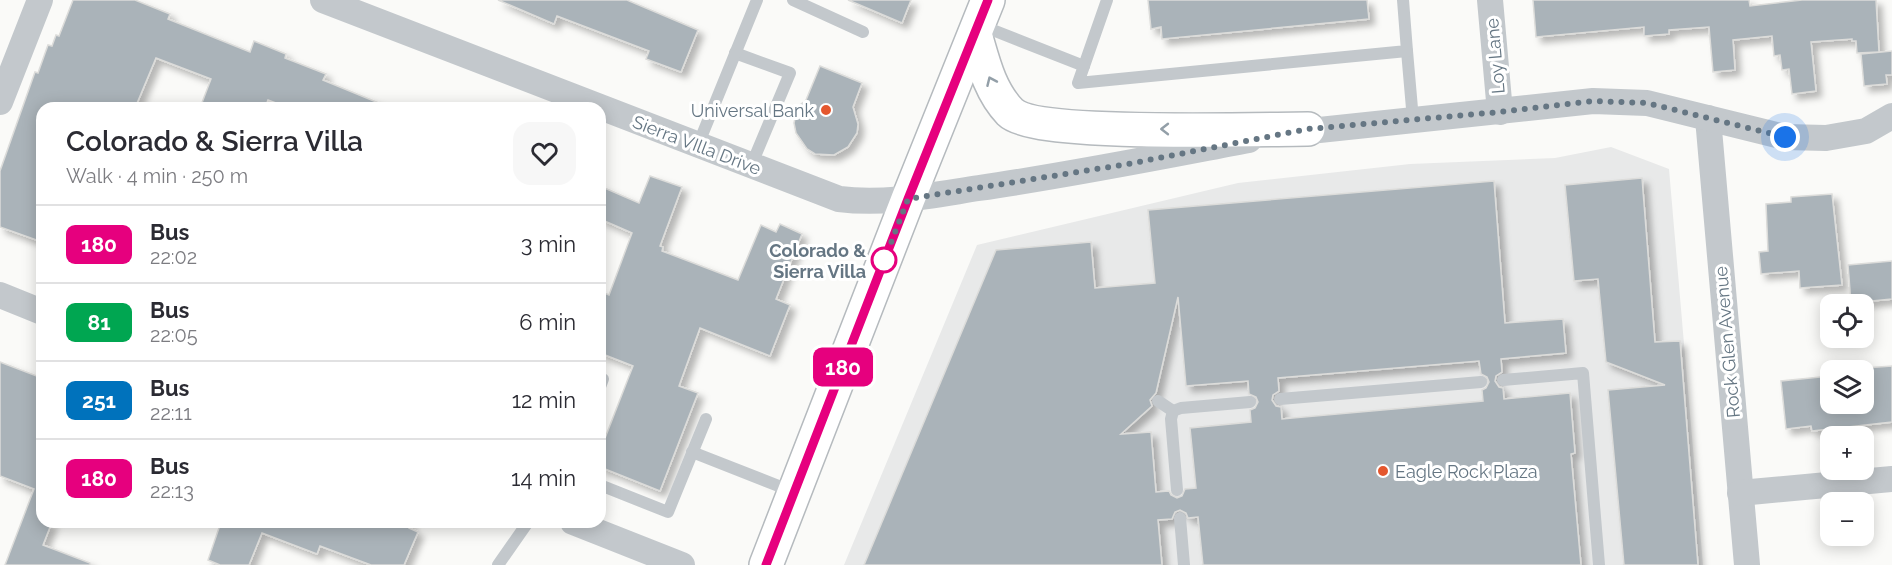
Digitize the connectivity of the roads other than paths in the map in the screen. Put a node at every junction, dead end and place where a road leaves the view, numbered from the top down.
1 (40, 0) edge
2 (323, 0) edge
3 (757, 0) edge
4 (793, 0) edge
5 (1107, 0) edge
6 (1403, 0) edge
7 (1490, 0) edge
8 (980, 19) edge
9 (863, 32) dead end
10 (1407, 51) junction
11 (735, 53) junction
12 (1084, 66) junction
13 (0, 102) edge
14 (587, 102) edge
15 (606, 109) edge
16 (1500, 112) junction
17 (1892, 116) edge
18 (1708, 118) junction
19 (1413, 120) junction
20 (1308, 129) junction
21 (698, 145) junction
22 (751, 166) junction
23 (908, 199) junction
24 (0, 295) edge
25 (36, 310) edge
26 (1503, 380) dead end
27 (1481, 382) dead end
28 (1280, 399) dead end
29 (1158, 401) dead end
30 (1250, 402) dead end
31 (1173, 411) junction
32 (706, 419) dead end
33 (692, 452) junction
34 (1892, 479) edge
35 (606, 487) edge
36 (1177, 490) dead end
37 (795, 492) junction
38 (1740, 493) junction
39 (1180, 518) dead end
40 (524, 528) edge
41 (588, 528) edge
42 (498, 565) edge
43 (682, 565) edge
44 (766, 565) edge
45 (1184, 565) edge
46 (1599, 565) edge
47 (1747, 565) edge

1 - 13 street
2 - 14 street, Sierra VIlla Drive
3 - 11 lane
4 - 9 lane
5 - 12 lane
6 - 10 lane
7 - 16 street, Loy Lane
8 - 12 lane
20 -> 8 main road
8 - 23 main road
10 - 12 lane
10 - 19 lane
11 - 21 lane
11 - 22 lane
15 - 21 street, Sierra VIlla Drive
16 - 18 street, Sierra VIlla Drive
16 - 19 street, Sierra VIlla Drive
17 - 18 street
18 - 38 street, Rock Glen Avenue
19 - 20 street, Sierra VIlla Drive
20 - 23 street, Sierra VIlla Drive
21 - 22 street, Sierra VIlla Drive
22 - 23 street, Sierra VIlla Drive
23 - 37 main road
24 - 25 street
26 - 46 lane
27 - 28 lane
29 - 31 lane
30 - 31 lane
31 - 36 lane
32 - 33 lane
33 - 35 lane
33 - 37 lane
34 - 38 street
37 - 44 main road
38 - 47 street, Rock Glen Avenue
39 - 45 lane
40 - 42 lane
41 - 43 street

